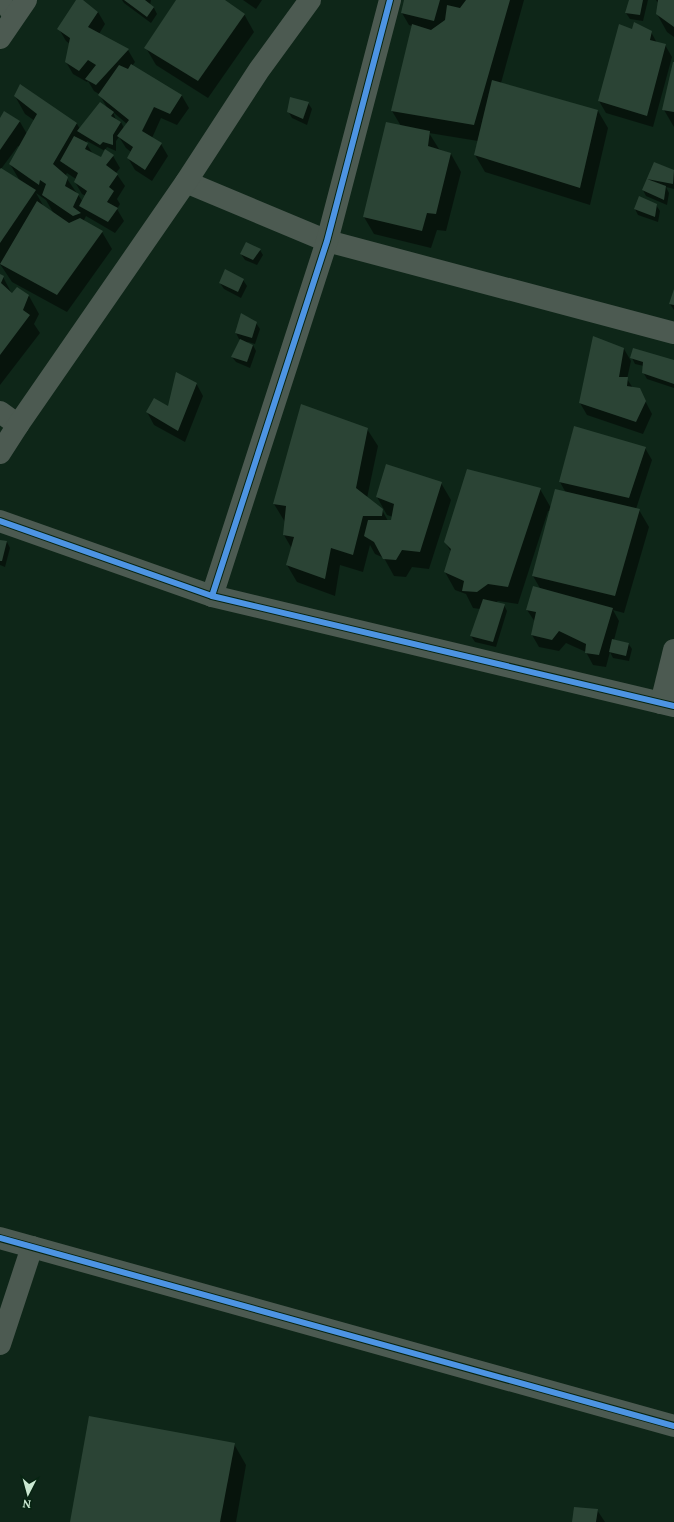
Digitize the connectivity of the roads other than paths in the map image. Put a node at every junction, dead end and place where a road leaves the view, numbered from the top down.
1 (2, 0) edge
2 (26, 0) edge
3 (310, 0) edge
4 (390, 0) edge
5 (13, 19) junction
6 (0, 38) edge
7 (186, 182) junction
8 (327, 241) junction
9 (674, 333) edge
10 (0, 412) edge
11 (18, 425) junction
12 (0, 453) edge
13 (0, 521) edge
14 (212, 596) junction
15 (674, 650) edge
16 (668, 704) edge
17 (0, 1238) edge
18 (32, 1247) junction
19 (0, 1344) edge
20 (674, 1426) edge

1 - 5 lane
2 - 5 street
3 - 7 street
4 - 8 street
5 - 6 street
7 - 8 street
7 - 11 street
8 - 9 street
8 - 14 street
10 - 11 street
11 - 12 street
13 - 14 street
14 - 16 street
15 - 16 street
17 - 18 street
18 - 19 street
18 - 20 street

